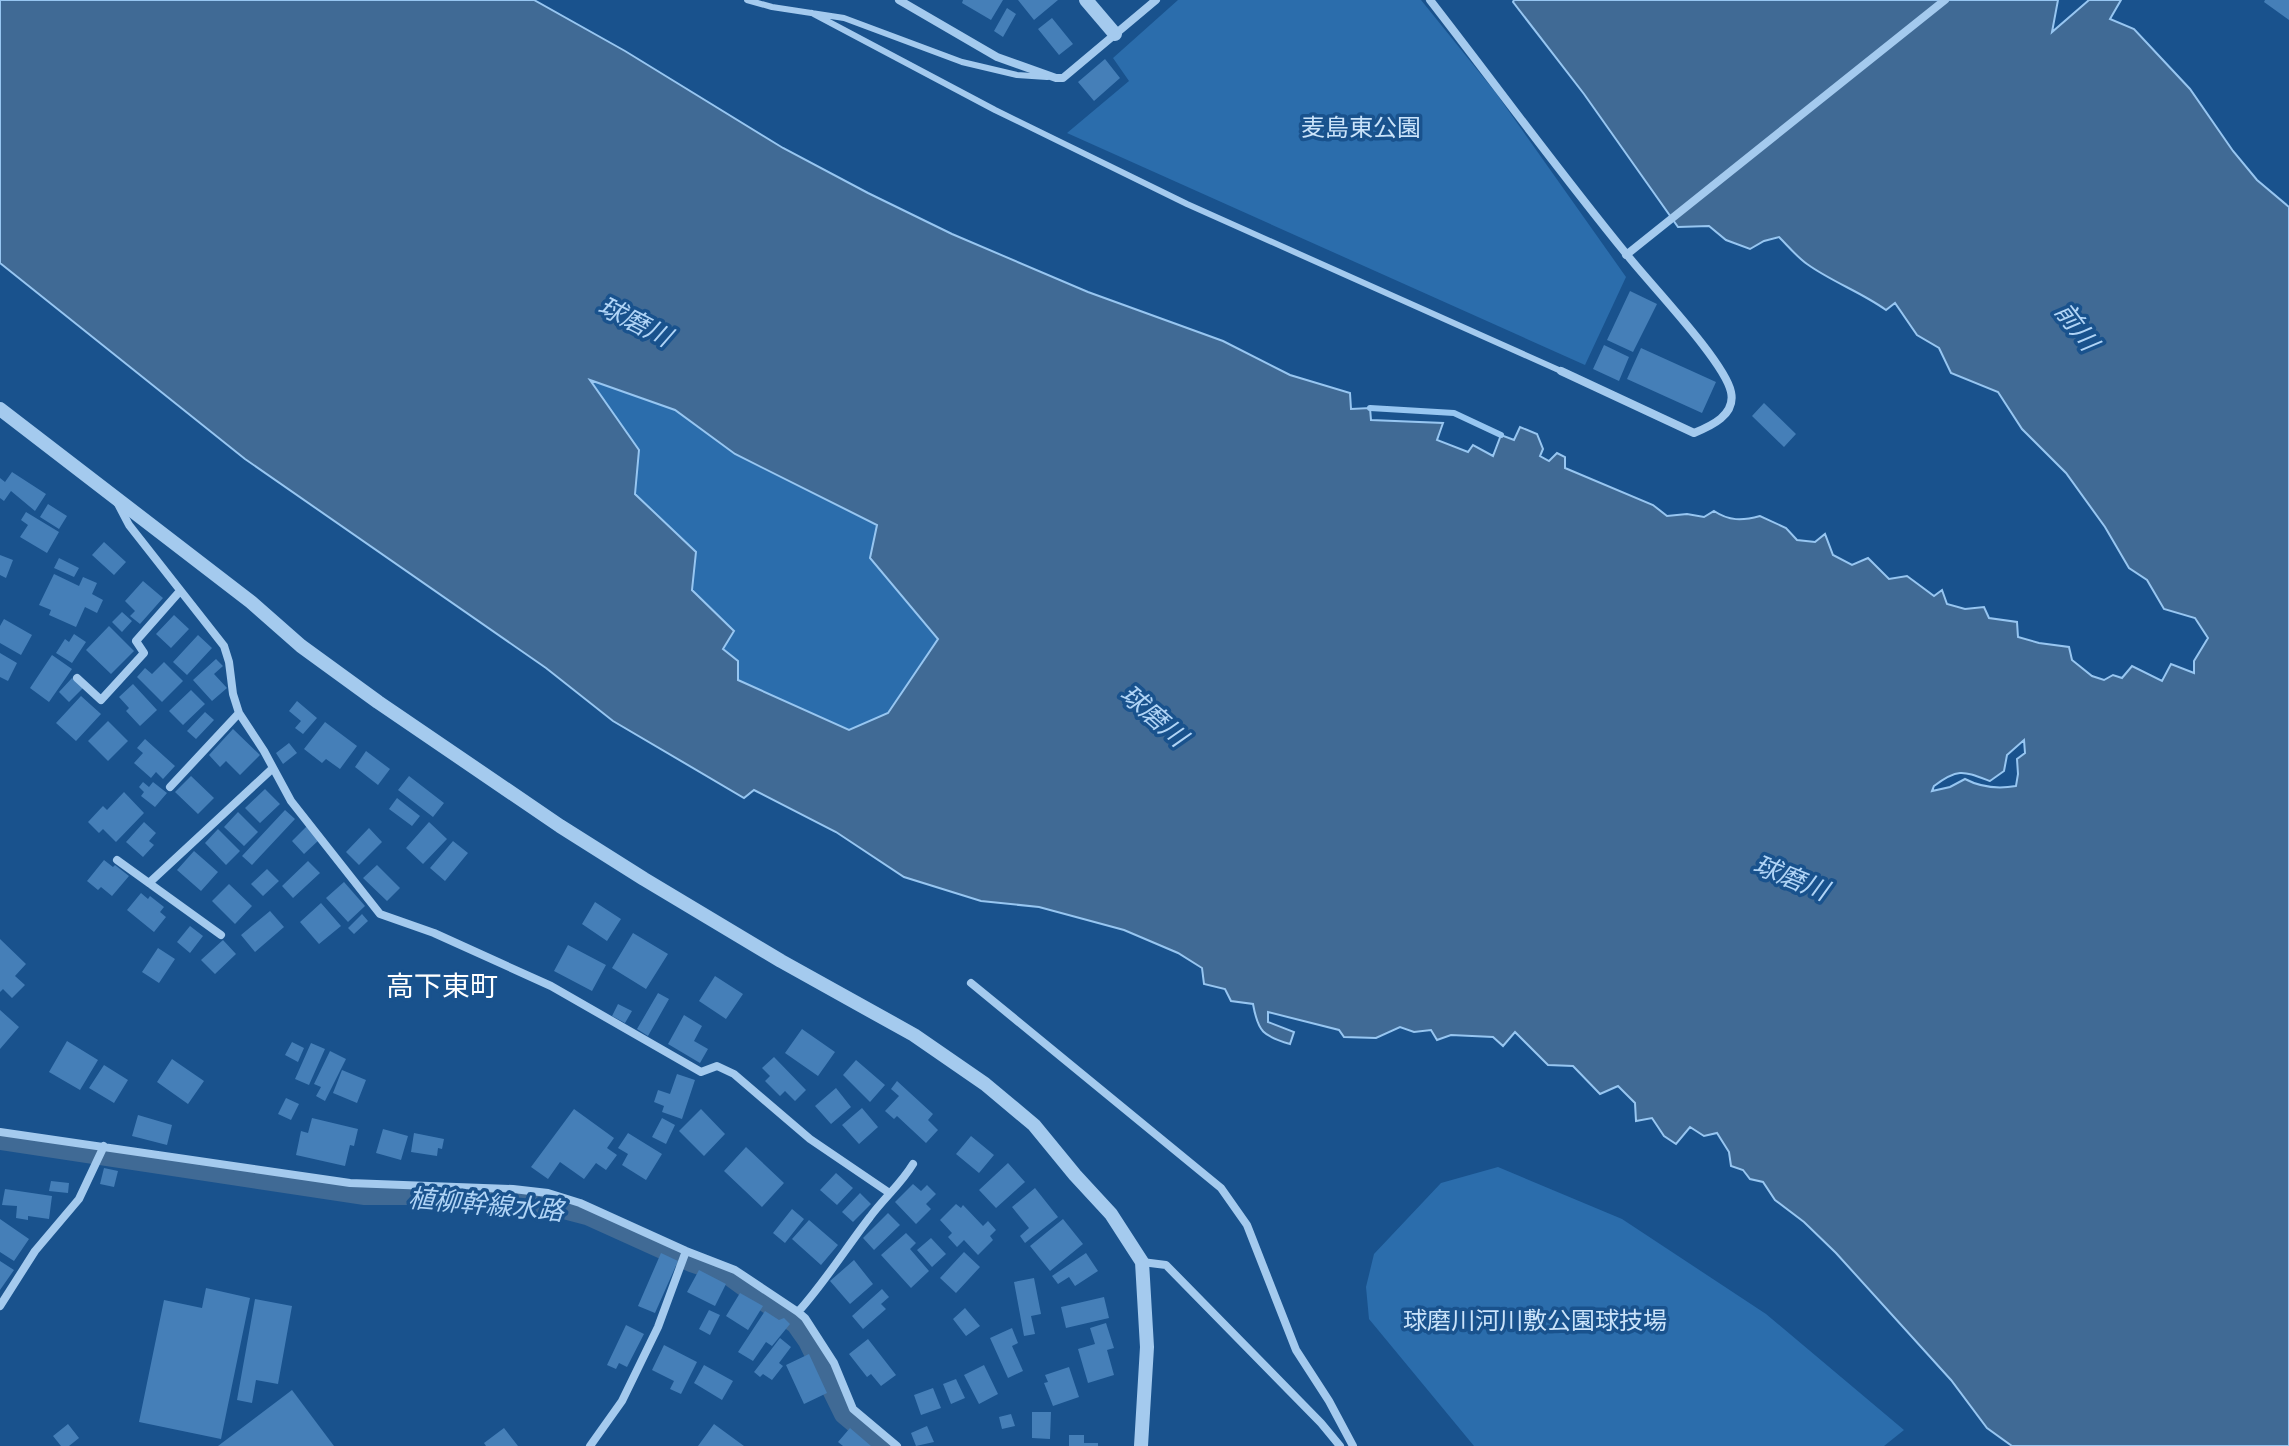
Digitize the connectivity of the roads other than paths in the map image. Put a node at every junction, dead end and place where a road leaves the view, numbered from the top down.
1 (747, 0) edge
2 (899, 0) edge
3 (1086, 0) edge
4 (1156, 0) edge
5 (1430, 0) edge
6 (1945, 0) edge
7 (812, 13) junction
8 (1115, 34) junction
9 (1051, 77) junction
10 (1626, 255) junction
11 (1561, 371) joint
12 (0, 409) edge
13 (114, 498) junction
14 (180, 591) junction
15 (77, 678) dead end
16 (239, 713) junction
17 (273, 768) junction
18 (170, 787) dead end
19 (117, 860) dead end
20 (149, 883) junction
21 (221, 935) dead end
22 (971, 983) dead end
23 (0, 1132) edge
24 (103, 1149) junction
25 (913, 1164) dead end
26 (888, 1192) junction
27 (684, 1256) junction
28 (1142, 1262) junction
29 (1, 1302) edge
30 (798, 1312) junction
31 (590, 1446) edge
32 (897, 1446) edge
33 (1141, 1446) edge
34 (1340, 1446) edge
35 (1353, 1446) edge

1 - 7 lane
2 - 9 street
3 - 8 street
4 - 8 street
5 - 10 street
6 - 10 street
7 - 9 lane
7 - 11 lane
8 - 9 street
10 - 11 street
12 - 13 street
13 - 14 street
13 - 28 street
14 - 15 street
14 - 16 street
16 - 17 street
16 - 18 street
17 - 20 street
17 - 26 street
19 - 20 street
20 - 21 street
22 - 35 street
23 - 24 street
24 - 27 street
24 - 29 street
25 - 26 street
26 - 30 street
27 - 30 street
27 - 31 street
28 - 33 street
28 - 34 street
30 - 32 street

